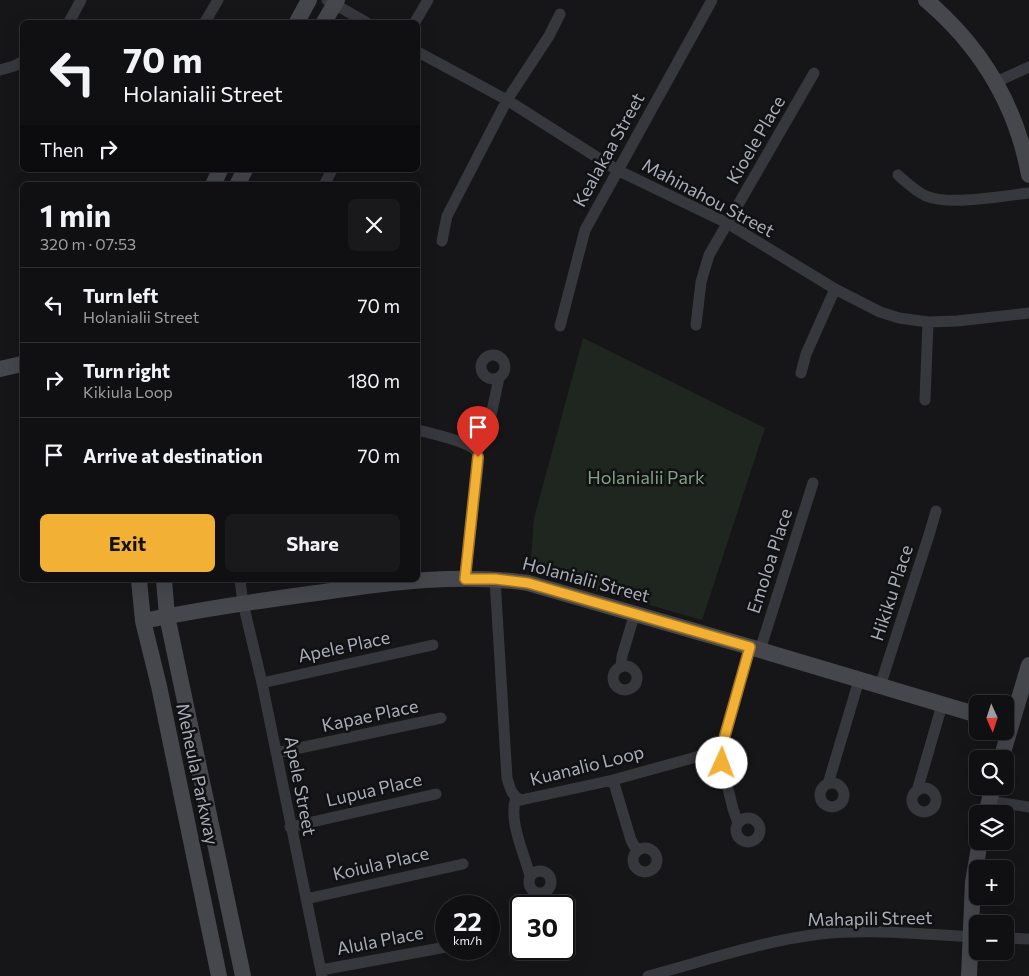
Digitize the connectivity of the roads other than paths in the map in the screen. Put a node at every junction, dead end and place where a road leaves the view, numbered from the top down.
1 (81, 0) edge
2 (218, 0) edge
3 (309, 0) edge
4 (428, 0) edge
5 (712, 0) edge
6 (926, 0) edge
7 (333, 1) edge
8 (560, 14) dead end
9 (71, 20) edge
10 (206, 20) edge
11 (298, 20) edge
12 (325, 20) edge
13 (363, 20) edge
14 (416, 20) edge
15 (420, 53) edge
16 (20, 63) edge
17 (1029, 67) edge
18 (0, 70) edge
19 (814, 73) dead end
20 (996, 82) junction
21 (507, 100) junction
22 (617, 170) junction
23 (1029, 174) edge
24 (898, 175) dead end
25 (1029, 193) edge
26 (727, 223) junction
27 (442, 241) dead end
28 (835, 289) junction
29 (1029, 313) edge
30 (928, 322) junction
31 (696, 325) dead end
32 (560, 326) dead end
33 (20, 364) edge
34 (0, 369) edge
35 (802, 373) dead end
36 (499, 378) dead end
37 (925, 400) dead end
38 (420, 431) edge
39 (476, 450) junction
40 (813, 483) dead end
41 (936, 511) dead end
42 (465, 579) junction
43 (495, 579) junction
44 (420, 581) edge
45 (139, 582) edge
46 (164, 582) edge
47 (240, 582) edge
48 (404, 582) edge
49 (243, 603) junction
50 (635, 613) junction
51 (167, 616) junction
52 (143, 621) junction
53 (433, 645) dead end
54 (755, 649) junction
55 (1029, 665) edge
56 (621, 666) dead end
57 (859, 680) junction
58 (262, 683) junction
59 (880, 686) junction
60 (942, 705) junction
61 (1014, 707) edge
62 (969, 712) edge
63 (441, 718) dead end
64 (718, 748) junction
65 (276, 753) junction
66 (613, 780) junction
67 (828, 784) dead end
68 (917, 790) dead end
69 (436, 794) dead end
70 (516, 797) junction
71 (990, 800) edge
72 (1029, 807) edge
73 (738, 824) dead end
74 (290, 827) junction
75 (978, 850) edge
76 (637, 852) dead end
77 (463, 864) dead end
78 (530, 876) dead end
79 (306, 899) junction
80 (973, 915) edge
81 (969, 937) edge
82 (1014, 938) edge
83 (1029, 939) edge
84 (435, 949) edge
85 (971, 960) edge
86 (321, 973) edge
87 (218, 976) edge
88 (243, 976) edge
89 (648, 976) edge
90 (969, 976) edge

1 - 9 street
2 - 10 street
3 - 11 street
4 - 14 street
5 - 22 street, Kealakaa Street
6 - 20 street
7 - 12 street
7 - 13 street
8 - 21 street
15 - 21 street, Mahinahou Street
16 - 18 street
17 - 20 street
19 - 26 street, Kioele Place
20 - 23 street
21 - 22 street, Mahinahou Street
21 - 27 street
22 - 26 street, Mahinahou Street
22 - 32 street, Kealakaa Street
24 - 25 street
26 - 28 street, Mahinahou Street
26 - 31 street, Kioele Place
28 - 30 street, Mahinahou Street
28 - 35 street
29 - 30 street, Mahinahou Street
30 - 37 street
33 - 34 street
36 - 39 street
38 - 39 street
39 - 42 street
40 - 54 street, Emoloa Place
41 - 59 street, Hikiku Place
42 - 43 street, Holanialii Street
42 - 44 street, Holanialii Street
43 - 50 street, Holanialii Street
43 - 70 street, Kuanalio Loop
45 - 52 street, Meheula Parkway
46 - 51 street, Meheula Parkway
47 - 49 street, Apele Street
48 - 49 street, Holanialii Street
49 - 51 street, Holanialii Street
49 - 58 street, Apele Street
50 - 54 street, Holanialii Street
50 - 56 street
51 - 52 street, Holanialii Street
51 - 88 street, Meheula Parkway
52 - 87 street, Meheula Parkway
53 - 58 street, Apele Place
54 - 57 street, Holanialii Street
54 - 64 street
55 - 61 street
57 - 59 street, Holanialii Street
57 - 67 street
58 - 65 street, Apele Street
59 - 60 street, Holanialii Street
60 - 62 street, Holanialii Street
60 - 68 street
63 - 65 street, Kapae Place
64 - 66 street, Kuanalio Loop
64 - 73 street
65 - 74 street, Apele Street
66 - 70 street, Kuanalio Loop
66 - 76 street
69 - 74 street, Lupua Place
70 - 78 street
71 - 72 street
74 - 79 street, Apele Street
75 - 80 street
77 - 79 street, Koiula Place
79 - 86 street, Apele Street
81 - 89 street, Mahapili Street
82 - 83 street
84 - 86 street, Alula Place
85 - 90 street

